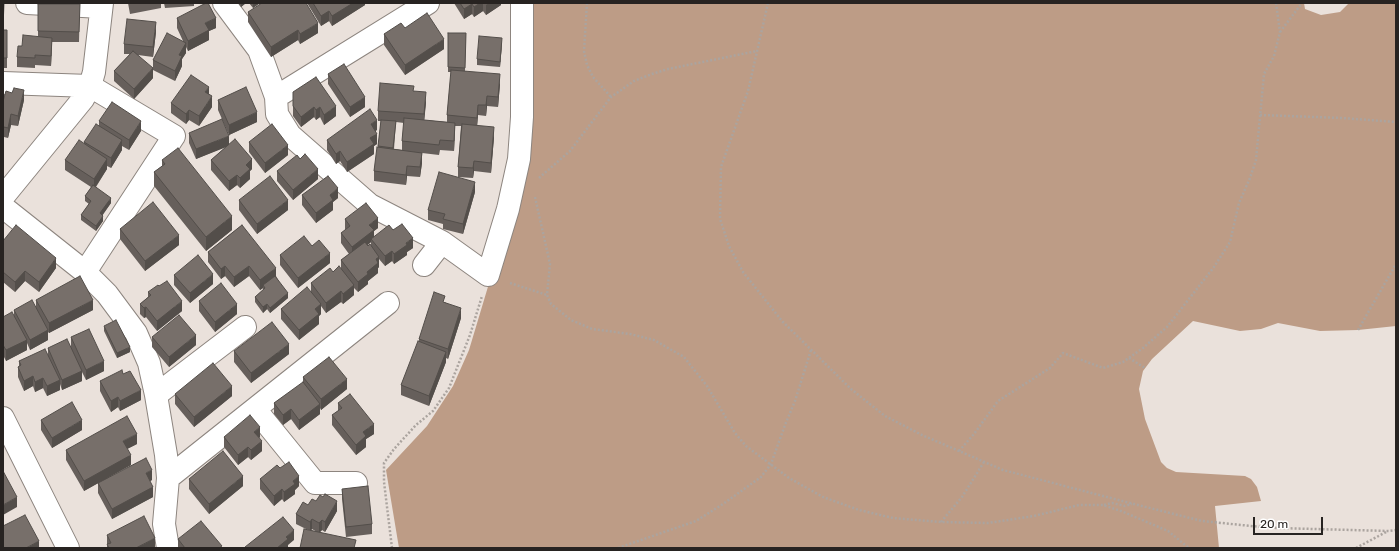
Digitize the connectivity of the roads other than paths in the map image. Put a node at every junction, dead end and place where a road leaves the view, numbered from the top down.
1 (27, 3) edge
2 (224, 3) edge
3 (428, 3) edge
4 (522, 3) edge
5 (101, 5) edge
6 (3, 83) edge
7 (90, 86) junction
8 (276, 97) junction
9 (3, 197) edge
10 (3, 207) edge
11 (442, 242) junction
12 (424, 265) dead end
13 (85, 272) junction
14 (388, 304) dead end
15 (245, 327) dead end
16 (156, 395) junction
17 (255, 409) junction
18 (3, 418) edge
19 (168, 478) junction
20 (356, 483) dead end
21 (68, 548) edge
22 (168, 548) edge

1 - 5 street
2 - 8 street
3 - 8 street
4 - 11 street
5 - 7 street
6 - 7 street
7 - 9 street
7 - 13 street
8 - 11 street
10 - 13 street
11 - 12 street
13 - 16 street
14 - 17 street
15 - 16 street
16 - 19 street
17 - 19 street
17 - 20 street
18 - 21 street
19 - 22 street

